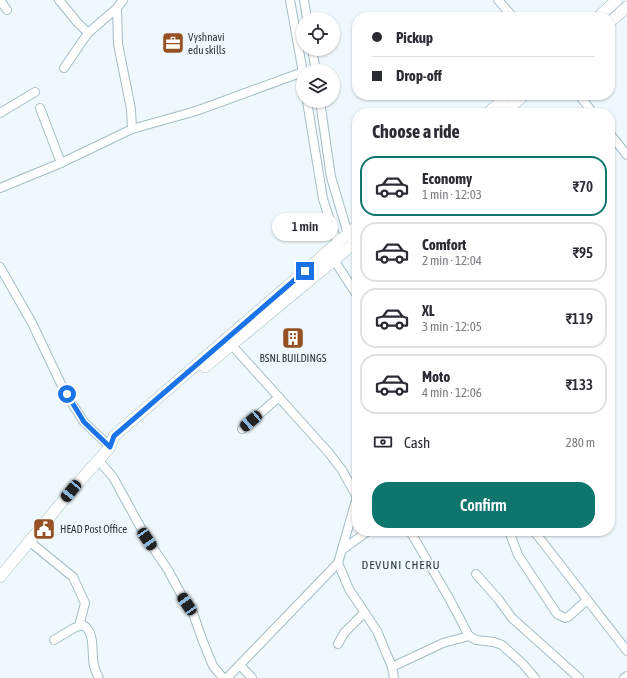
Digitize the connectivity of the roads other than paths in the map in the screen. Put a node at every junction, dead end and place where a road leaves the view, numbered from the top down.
1 (0, 0) edge
2 (59, 0) edge
3 (123, 0) edge
4 (290, 0) edge
5 (304, 0) edge
6 (498, 0) edge
7 (614, 1) edge
8 (627, 7) edge
9 (117, 8) junction
10 (7, 10) dead end
11 (306, 12) edge
12 (509, 12) edge
13 (603, 12) edge
14 (615, 18) edge
15 (88, 33) junction
16 (301, 64) edge
17 (64, 68) dead end
18 (296, 75) edge
19 (35, 92) dead end
20 (502, 100) edge
21 (518, 100) edge
22 (583, 100) edge
23 (40, 108) dead end
24 (308, 108) edge
25 (321, 108) edge
26 (494, 108) edge
27 (510, 108) edge
28 (589, 108) edge
29 (0, 113) edge
30 (132, 129) junction
31 (615, 140) edge
32 (627, 155) edge
33 (61, 163) junction
34 (0, 188) edge
35 (352, 230) edge
36 (348, 234) junction
37 (352, 238) edge
38 (337, 243) junction
39 (352, 244) edge
40 (335, 255) junction
41 (0, 267) edge
42 (352, 286) edge
43 (229, 341) junction
44 (279, 397) junction
45 (242, 429) dead end
46 (110, 447) junction
47 (98, 460) junction
48 (352, 488) edge
49 (352, 515) edge
50 (361, 536) edge
51 (413, 536) edge
52 (511, 536) edge
53 (538, 536) edge
54 (30, 542) junction
55 (342, 550) junction
56 (338, 564) junction
57 (476, 574) dead end
58 (0, 577) edge
59 (587, 600) junction
60 (364, 613) junction
61 (80, 626) junction
62 (469, 636) junction
63 (54, 640) dead end
64 (338, 644) dead end
65 (627, 651) edge
66 (240, 665) junction
67 (392, 667) junction
68 (627, 676) edge
69 (99, 678) edge
70 (223, 678) edge
71 (227, 678) edge
72 (252, 678) edge
73 (394, 678) edge
74 (535, 678) edge
75 (579, 678) edge
76 (624, 678) edge

1 - 10 street
2 - 15 street
3 - 9 street
4 - 16 street
5 - 11 street
6 - 12 street
7 - 13 main road
8 - 14 main road
9 - 15 street
9 - 30 street
15 - 17 street
18 - 30 street
19 - 29 street
20 - 26 main road
21 - 27 main road
22 - 28 street
23 - 33 street
24 - 38 street
25 - 36 street
30 - 33 street
31 - 32 street
33 - 34 street
35 - 36 main road
36 - 37 street
36 - 38 main road
38 - 40 main road
39 - 40 main road
40 - 42 street
40 - 43 main road
41 - 46 street
43 - 44 street
43 - 46 main road
44 - 45 street
44 - 48 street
46 - 47 main road
47 - 54 main road
47 - 70 street
49 - 55 street
50 - 55 street
51 - 62 street
52 - 59 street
53 - 59 street
54 - 58 main road
54 - 61 street
55 - 56 street
56 - 60 street
56 - 66 street
57 - 75 street
59 - 65 street
60 - 64 street
60 - 67 street
61 - 63 street
61 - 69 street
62 - 67 street
62 - 74 street
66 - 71 street
66 - 72 street
67 - 73 street
68 - 76 street

